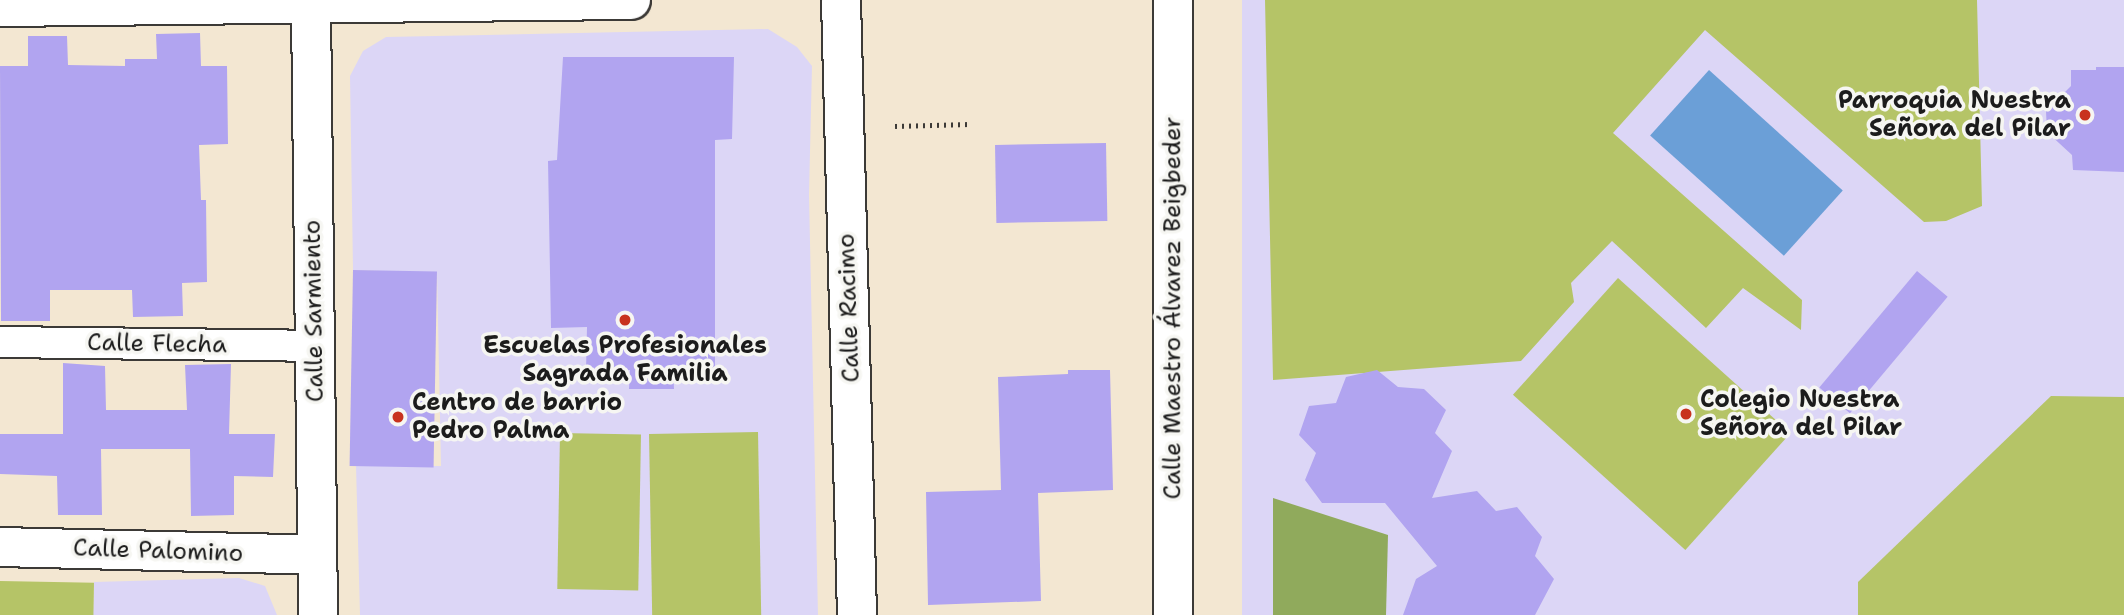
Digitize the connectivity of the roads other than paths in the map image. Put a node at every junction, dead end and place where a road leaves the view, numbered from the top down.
1 (631, 0) edge
2 (841, 0) edge
3 (1173, 0) edge
4 (135, 4) edge
5 (0, 7) edge
6 (311, 7) junction
7 (0, 342) edge
8 (314, 346) junction
9 (0, 547) edge
10 (317, 555) junction
11 (318, 615) edge
12 (857, 615) edge
13 (1173, 615) edge

1 - 6 street
2 - 12 street, Calle Racimo
3 - 13 street, Calle Maestro Álvarez Beigbeder
4 - 5 street
4 - 6 street
6 - 8 street, Calle Sarmiento
7 - 8 street, Calle Flecha
8 - 10 street, Calle Sarmiento
9 - 10 street, Calle Palomino
10 - 11 street, Calle Sarmiento

